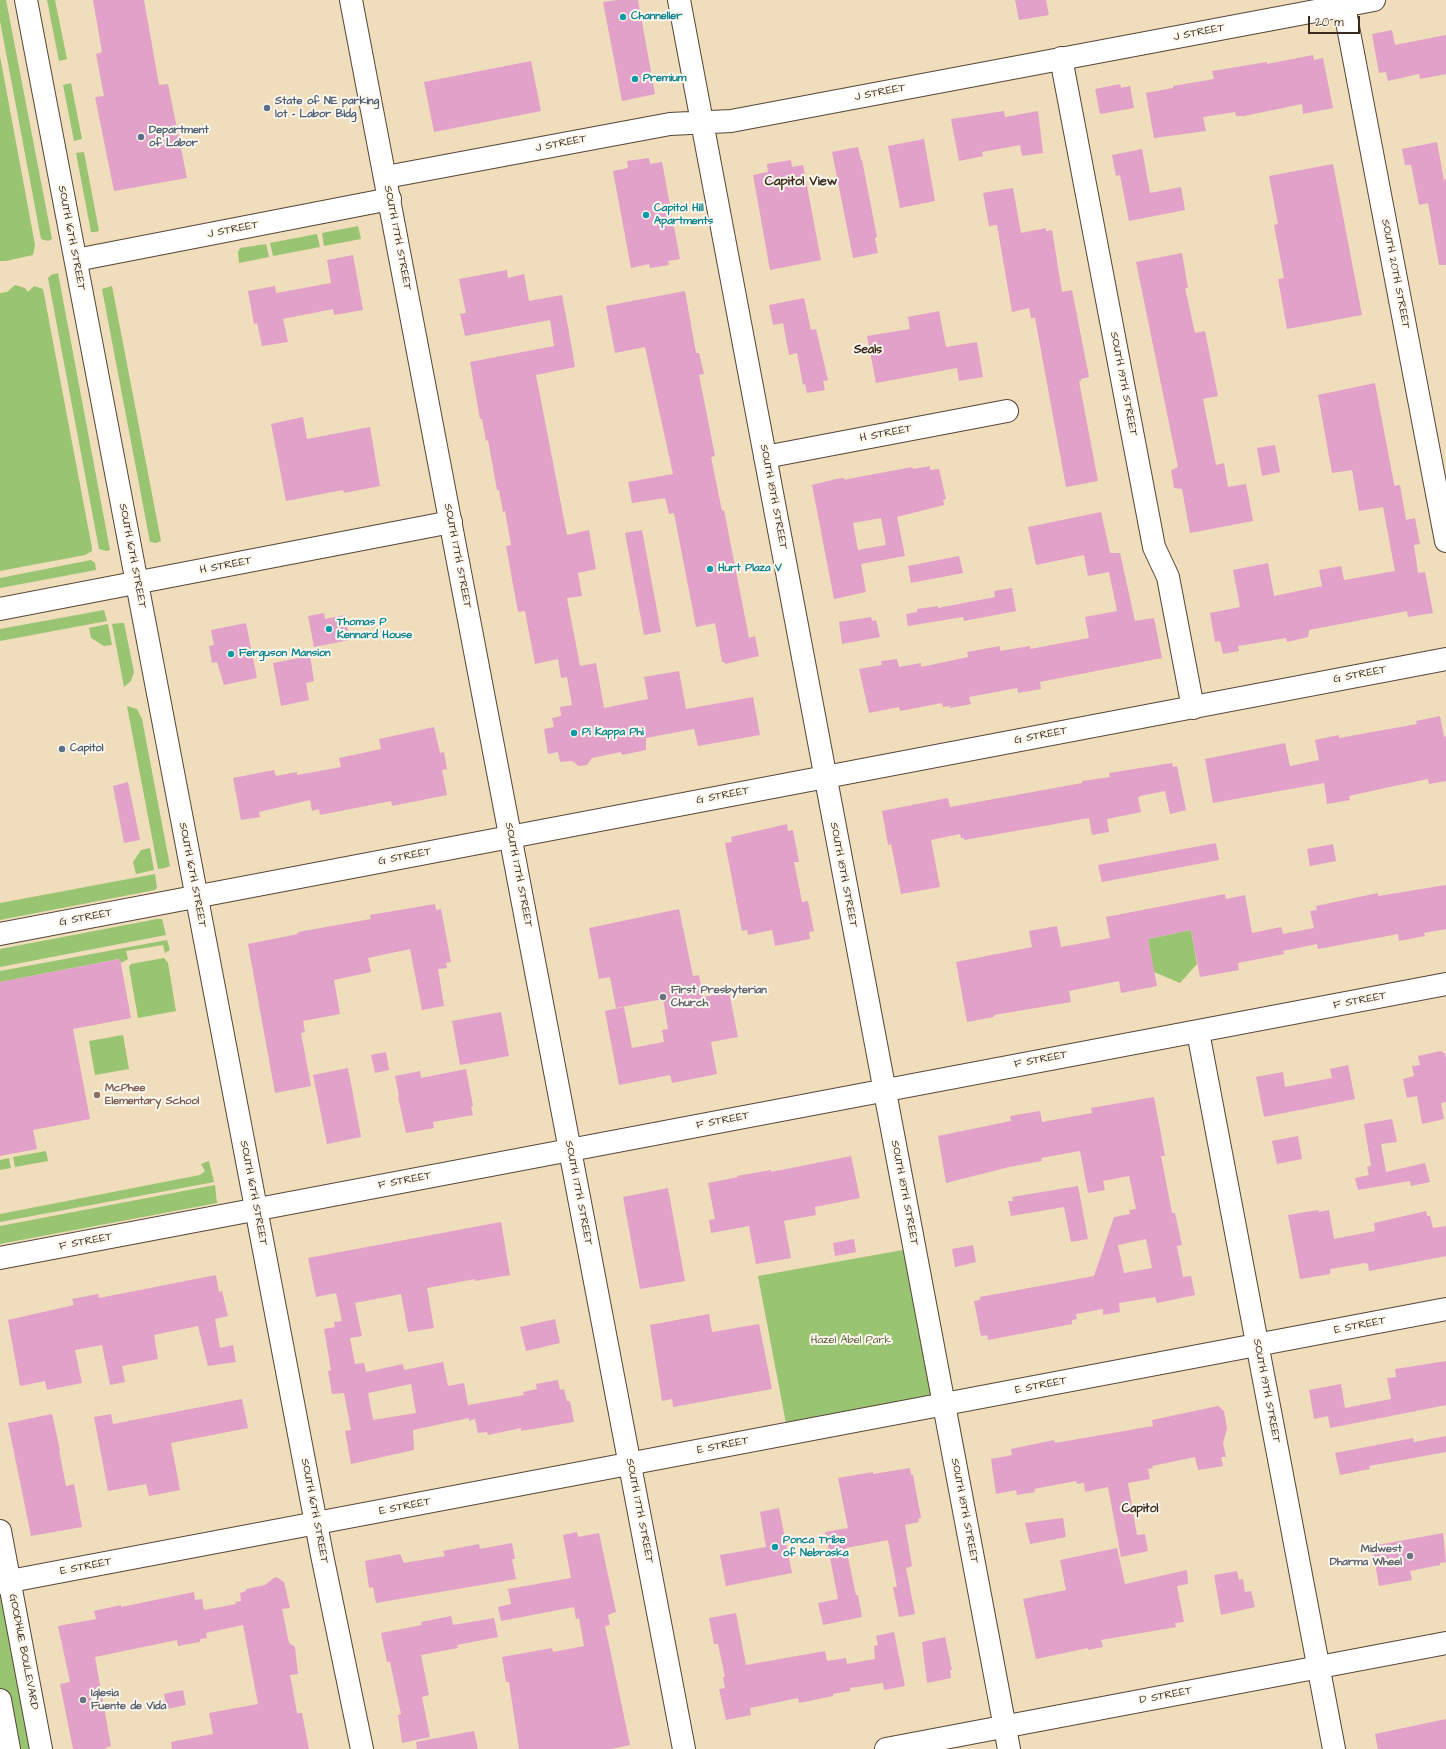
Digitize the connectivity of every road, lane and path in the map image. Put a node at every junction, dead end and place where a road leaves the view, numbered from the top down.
1 (26, 0) edge
2 (352, 0) edge
3 (679, 0) edge
4 (1374, 0) edge
5 (1318, 5) edge
6 (1344, 6) junction
7 (1061, 58) junction
8 (702, 122) junction
9 (386, 177) junction
10 (390, 199) junction
11 (76, 260) junction
12 (1008, 411) dead end
13 (765, 457) junction
14 (451, 522) junction
15 (1446, 541) edge
16 (137, 583) junction
17 (0, 608) edge
18 (1446, 659) edge
19 (1193, 708) junction
20 (826, 777) junction
21 (510, 836) junction
22 (197, 897) junction
23 (0, 934) edge
24 (1446, 984) edge
25 (1198, 1032) junction
26 (884, 1090) junction
27 (570, 1150) junction
28 (256, 1210) junction
29 (0, 1258) edge
30 (1446, 1309) edge
31 (1257, 1345) junction
32 (943, 1405) junction
33 (630, 1464) junction
34 (316, 1523) junction
35 (0, 1530) edge
36 (5, 1582) edge
37 (1446, 1643) edge
38 (1318, 1667) junction
39 (0, 1700) edge
40 (1004, 1726) junction
41 (9, 1749) edge
42 (41, 1749) edge
43 (362, 1749) edge
44 (684, 1749) edge
45 (886, 1749) edge
46 (1009, 1749) edge
47 (1334, 1749) edge

1 - 11 street, SOUTH 16TH STREET
2 - 9 street, SOUTH 17TH STREET
3 - 8 street, SOUTH 18TH STREET
4 - 6 street, J STREET
5 - 6 street, J STREET
5 - 7 street, J STREET
6 - 15 street, SOUTH 20TH STREET
7 - 8 street, J STREET
7 - 19 street, SOUTH 19TH STREET
8 - 9 street, J STREET
8 - 13 street, SOUTH 18TH STREET
9 - 10 street, SOUTH 17TH STREET
10 - 11 street, J STREET
10 - 14 street, SOUTH 17TH STREET
11 - 16 street, SOUTH 16TH STREET
12 - 13 street, H STREET
13 - 20 street, SOUTH 18TH STREET
14 - 16 street, H STREET
14 - 21 street, SOUTH 17TH STREET
16 - 17 street, H STREET
16 - 22 street, SOUTH 16TH STREET
18 - 19 street, G STREET
19 - 20 street, G STREET
20 - 21 street, G STREET
20 - 26 street, SOUTH 18TH STREET
21 - 22 street, G STREET
21 - 27 street, SOUTH 17TH STREET
22 - 23 street, G STREET
22 - 28 street, SOUTH 16TH STREET
24 - 25 street, F STREET
25 - 26 street, F STREET
25 - 31 street, SOUTH 19TH STREET
26 - 27 street, F STREET
26 - 32 street, SOUTH 18TH STREET
27 - 28 street, F STREET
27 - 33 street, SOUTH 17TH STREET
28 - 29 street, F STREET
28 - 34 street, SOUTH 16TH STREET
30 - 31 street, E STREET
31 - 32 street, E STREET
31 - 38 street, SOUTH 19TH STREET
32 - 33 street, E STREET
32 - 40 street, SOUTH 18TH STREET
33 - 34 street, E STREET
33 - 44 street, SOUTH 17TH STREET
34 - 36 street, E STREET
34 - 43 street, SOUTH 16TH STREET
35 - 36 street, GOODHUE BOULEVARD
36 - 42 street, GOODHUE BOULEVARD
37 - 38 street, D STREET
38 - 40 street, D STREET
38 - 47 street, SOUTH 19TH STREET
39 - 41 street
40 - 45 street, D STREET
40 - 46 street, SOUTH 18TH STREET

